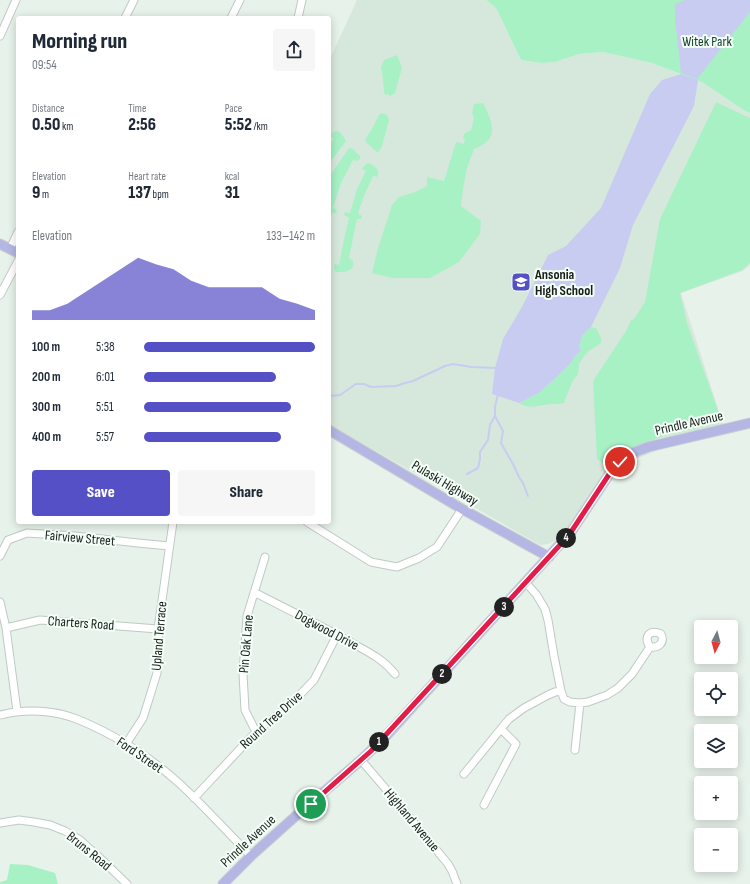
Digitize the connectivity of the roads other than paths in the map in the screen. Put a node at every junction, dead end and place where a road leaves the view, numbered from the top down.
1 (16, 0) edge
2 (134, 0) edge
3 (240, 0) edge
4 (302, 0) edge
5 (126, 16) edge
6 (232, 16) edge
7 (298, 16) edge
8 (0, 36) edge
9 (0, 244) edge
10 (14, 251) edge
11 (16, 265) edge
12 (0, 295) edge
13 (750, 423) edge
14 (331, 431) edge
15 (462, 509) junction
16 (173, 524) edge
17 (310, 524) edge
18 (169, 546) junction
19 (0, 556) edge
20 (265, 556) dead end
21 (549, 557) junction
22 (526, 583) junction
23 (254, 592) junction
24 (0, 602) edge
25 (6, 628) junction
26 (158, 629) junction
27 (337, 635) junction
28 (650, 647) dead end
29 (395, 674) dead end
30 (561, 691) junction
31 (580, 703) junction
32 (17, 711) junction
33 (0, 715) edge
34 (501, 729) junction
35 (256, 732) junction
36 (126, 744) junction
37 (575, 750) dead end
38 (361, 760) junction
39 (464, 774) dead end
40 (194, 798) junction
41 (484, 805) dead end
42 (0, 823) edge
43 (250, 856) junction
44 (127, 884) edge
45 (223, 884) edge
46 (457, 884) edge

1 - 8 street
2 - 5 street
3 - 6 street
4 - 7 street
9 - 10 main road
11 - 12 street
13 - 21 main road, Prindle Avenue
14 - 15 main road, Pulaski Highway
15 - 17 street
15 - 21 main road, Pulaski Highway
16 - 18 street, Upland Terrace
18 - 19 street, Fairview Street
18 - 26 street, Upland Terrace
20 - 23 street, Pin Oak Lane
21 - 22 main road, Prindle Avenue
22 - 30 street
22 - 38 main road, Prindle Avenue
23 - 27 street, Dogwood Drive
23 - 35 street, Pin Oak Lane
24 - 25 street
25 - 26 street, Charters Road
25 - 32 street
26 - 36 street, Upland Terrace
27 - 29 street, Dogwood Drive
27 - 35 street, Round Tree Drive
28 - 31 street
30 - 31 street
30 - 34 street
31 - 37 street
32 - 33 street, Ford Street
32 - 36 street, Ford Street
34 - 39 street
34 - 41 street
35 - 40 street, Round Tree Drive
36 - 40 street, Ford Street
38 - 43 main road, Prindle Avenue
38 - 46 street, Highland Avenue
40 - 43 street, Ford Street
42 - 44 street, Bruns Road
43 - 45 main road, Prindle Avenue

